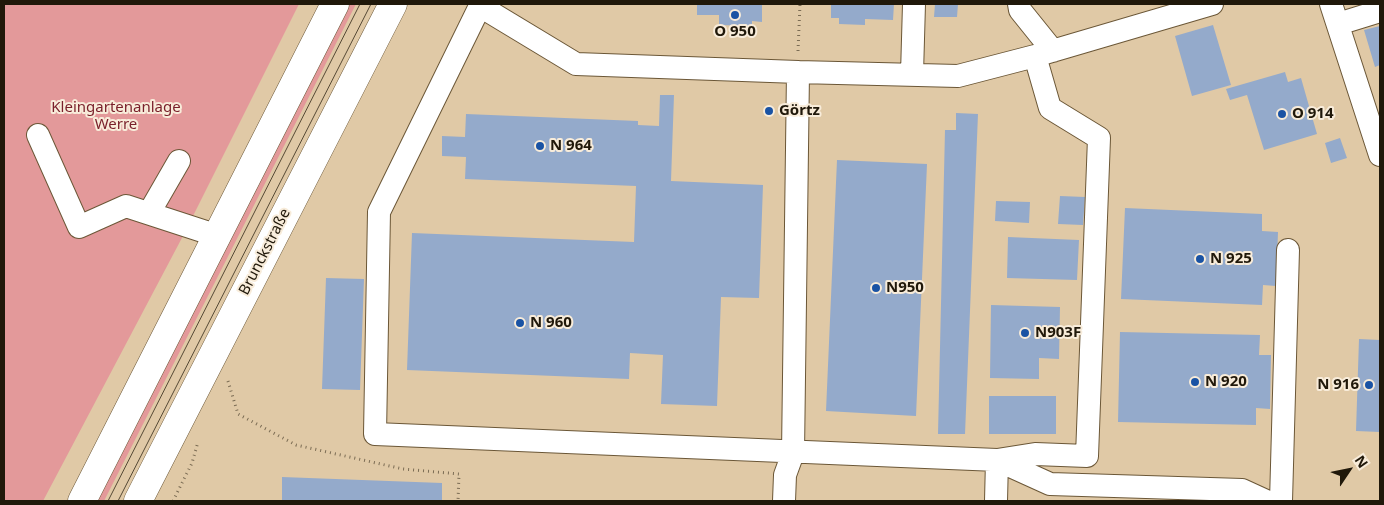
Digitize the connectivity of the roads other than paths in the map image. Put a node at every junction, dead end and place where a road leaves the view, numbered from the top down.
1 (335, 4) edge
2 (393, 4) edge
3 (914, 4) edge
4 (1019, 4) edge
5 (1212, 4) edge
6 (480, 5) edge
7 (1180, 9) edge
8 (1380, 11) edge
9 (1334, 14) edge
10 (1044, 53) junction
11 (798, 72) junction
12 (912, 74) junction
13 (38, 134) dead end
14 (1380, 155) edge
15 (179, 161) dead end
16 (149, 213) junction
17 (218, 236) junction
18 (1288, 250) dead end
19 (793, 453) junction
20 (998, 460) junction
21 (1056, 492) edge
22 (82, 501) edge
23 (138, 501) edge
24 (784, 501) edge
25 (996, 501) edge
26 (1266, 501) edge
27 (1281, 501) edge

1 - 17 main road
2 - 23 main road, Brunckstraße
3 - 12 street
4 - 10 street
5 - 7 street
6 - 11 street
6 - 19 street
7 - 10 street
8 - 9 street
9 - 14 street
10 - 12 street
10 - 20 street
11 - 12 street
11 - 19 street
13 - 16 street
15 - 16 street
16 - 17 street
17 - 22 main road
18 - 27 street
19 - 20 street
19 - 24 street
20 - 21 street
20 - 25 street
21 - 26 street

